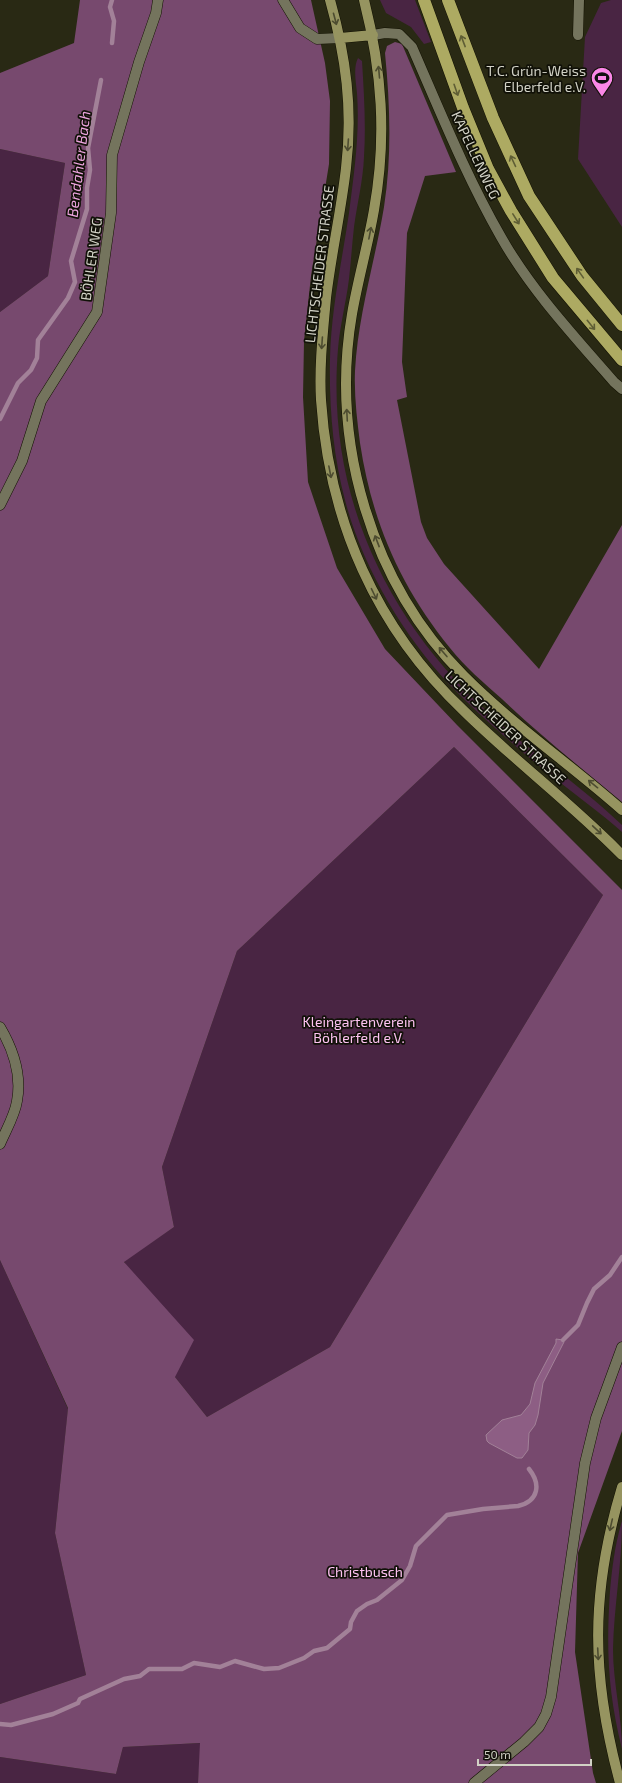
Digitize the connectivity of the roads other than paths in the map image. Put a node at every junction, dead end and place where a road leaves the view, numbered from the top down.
1 (158, 0) edge
2 (283, 0) edge
3 (330, 0) edge
4 (364, 0) edge
5 (424, 0) edge
6 (448, 0) edge
7 (579, 0) edge
8 (373, 35) junction
9 (578, 35) dead end
10 (340, 38) junction
11 (622, 325) edge
12 (622, 360) edge
13 (622, 390) edge
14 (0, 505) edge
15 (622, 810) edge
16 (622, 856) edge
17 (0, 1026) edge
18 (0, 1144) edge
19 (622, 1347) edge
20 (622, 1487) edge
21 (474, 1783) edge
22 (620, 1783) edge

1 - 14 street, BÖHLER WEG
2 - 10 street, KAPELLENWEG
3 -> 10 main road, LICHTSCHEIDER STRASSE
4 - 8 main road, LICHTSCHEIDER STRASSE
5 -> 12 highway
11 -> 6 highway
7 - 9 street
8 - 10 main road, KAPELLENWEG
8 - 13 street, KAPELLENWEG
15 -> 8 main road, LICHTSCHEIDER STRASSE
10 -> 16 main road, LICHTSCHEIDER STRASSE
17 - 18 street
19 - 21 street
20 -> 22 main road

